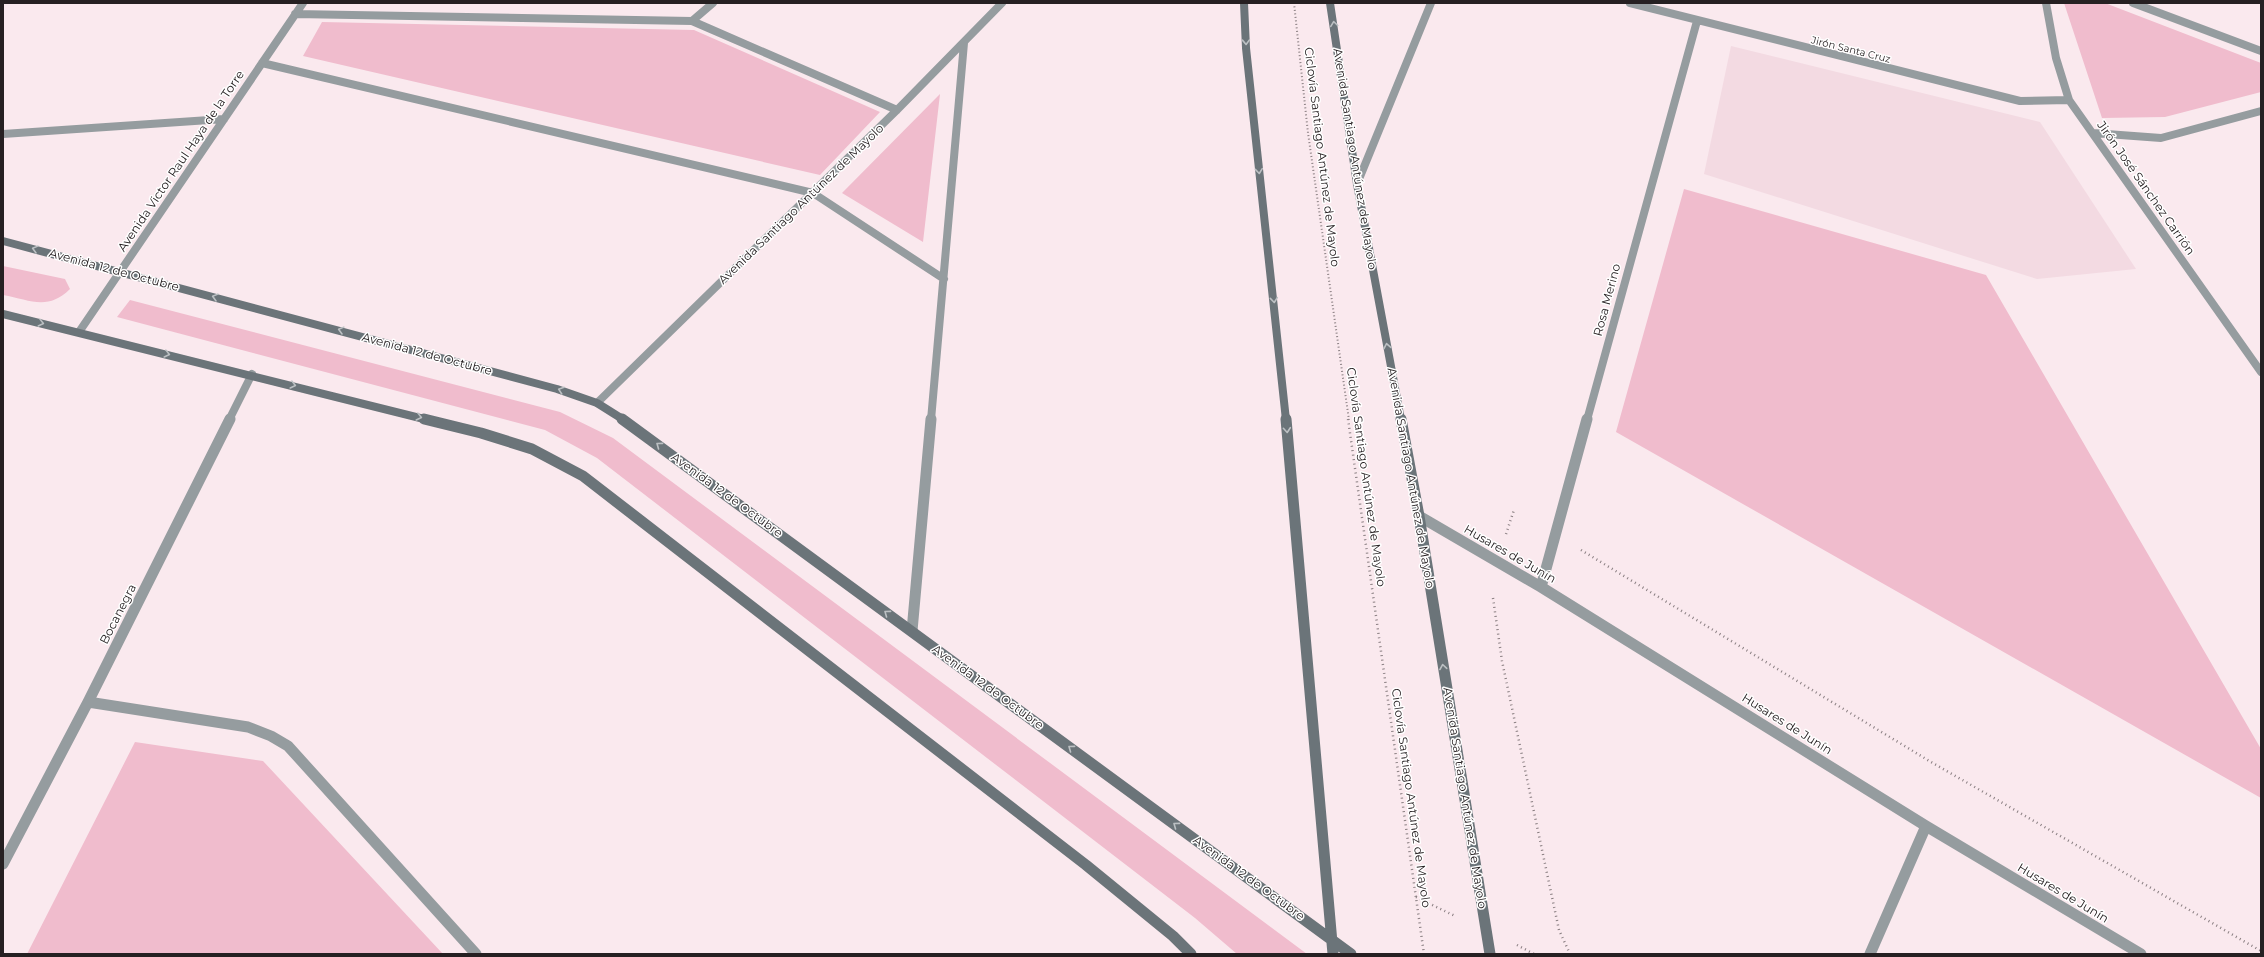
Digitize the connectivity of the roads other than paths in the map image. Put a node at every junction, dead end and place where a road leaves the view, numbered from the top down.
1 (303, 3) edge
2 (713, 3) edge
3 (1002, 3) edge
4 (1244, 3) edge
5 (1330, 3) edge
6 (1431, 3) edge
7 (1630, 3) edge
8 (2046, 3) edge
9 (2133, 3) edge
10 (296, 14) junction
11 (1697, 20) junction
12 (692, 21) junction
13 (964, 42) junction
14 (2261, 51) edge
15 (262, 63) junction
16 (2069, 100) junction
17 (897, 110) junction
18 (2261, 111) edge
19 (224, 119) junction
20 (2093, 133) junction
21 (3, 134) edge
22 (1357, 184) junction
23 (813, 193) junction
24 (3, 241) edge
25 (120, 271) junction
26 (944, 279) junction
27 (3, 314) edge
28 (79, 332) junction
29 (2261, 372) edge
30 (252, 374) junction
31 (597, 403) junction
32 (1419, 516) junction
33 (1541, 587) junction
34 (912, 631) junction
35 (88, 702) junction
36 (1926, 826) junction
37 (3, 864) edge
38 (1332, 939) junction
39 (476, 954) edge
40 (1192, 954) edge
41 (1333, 954) edge
42 (1352, 954) edge
43 (1490, 954) edge
44 (1870, 954) edge
45 (2141, 954) edge

1 - 10 street, Avenida Victor Raul Haya de la Torre
2 - 12 street
3 - 13 street, Avenida Santiago Antúnez de Mayolo
4 -> 38 main road
22 -> 5 main road, Avenida Santiago Antúnez de Mayolo
6 - 22 street
7 - 11 street, Jirón Santa Cruz
8 - 16 street, Jirón José Sánchez Carrión
9 - 14 street
10 - 12 street
10 - 15 street, Avenida Victor Raul Haya de la Torre
11 - 16 street, Jirón Santa Cruz
11 - 33 street, Rosa Merino
12 - 17 street
13 - 17 street, Avenida Santiago Antúnez de Mayolo
13 - 26 street
15 - 19 street, Avenida Victor Raul Haya de la Torre
15 - 23 street
16 - 20 street, Jirón José Sánchez Carrión
17 - 23 street, Avenida Santiago Antúnez de Mayolo
18 - 20 street
19 - 21 street
19 - 25 street, Avenida Victor Raul Haya de la Torre
20 - 29 street, Jirón José Sánchez Carrión
32 -> 22 main road, Avenida Santiago Antúnez de Mayolo
23 - 26 street
23 - 31 street, Avenida Santiago Antúnez de Mayolo
25 -> 24 main road, Avenida 12 de Octubre
25 - 28 street, Avenida Victor Raul Haya de la Torre
31 -> 25 main road, Avenida 12 de Octubre
26 - 34 street
27 -> 28 main road
28 -> 30 main road
30 - 35 street, Bocanegra
30 -> 40 main road
34 -> 31 main road, Avenida 12 de Octubre
32 - 33 street, Husares de Junín
43 -> 32 main road, Avenida Santiago Antúnez de Mayolo
33 - 36 street, Husares de Junín
38 -> 34 main road, Avenida 12 de Octubre
35 - 37 street, Bocanegra
35 - 39 street
36 - 44 street
36 - 45 street, Husares de Junín
38 - 41 main road
38 - 42 main road, Avenida 12 de Octubre

